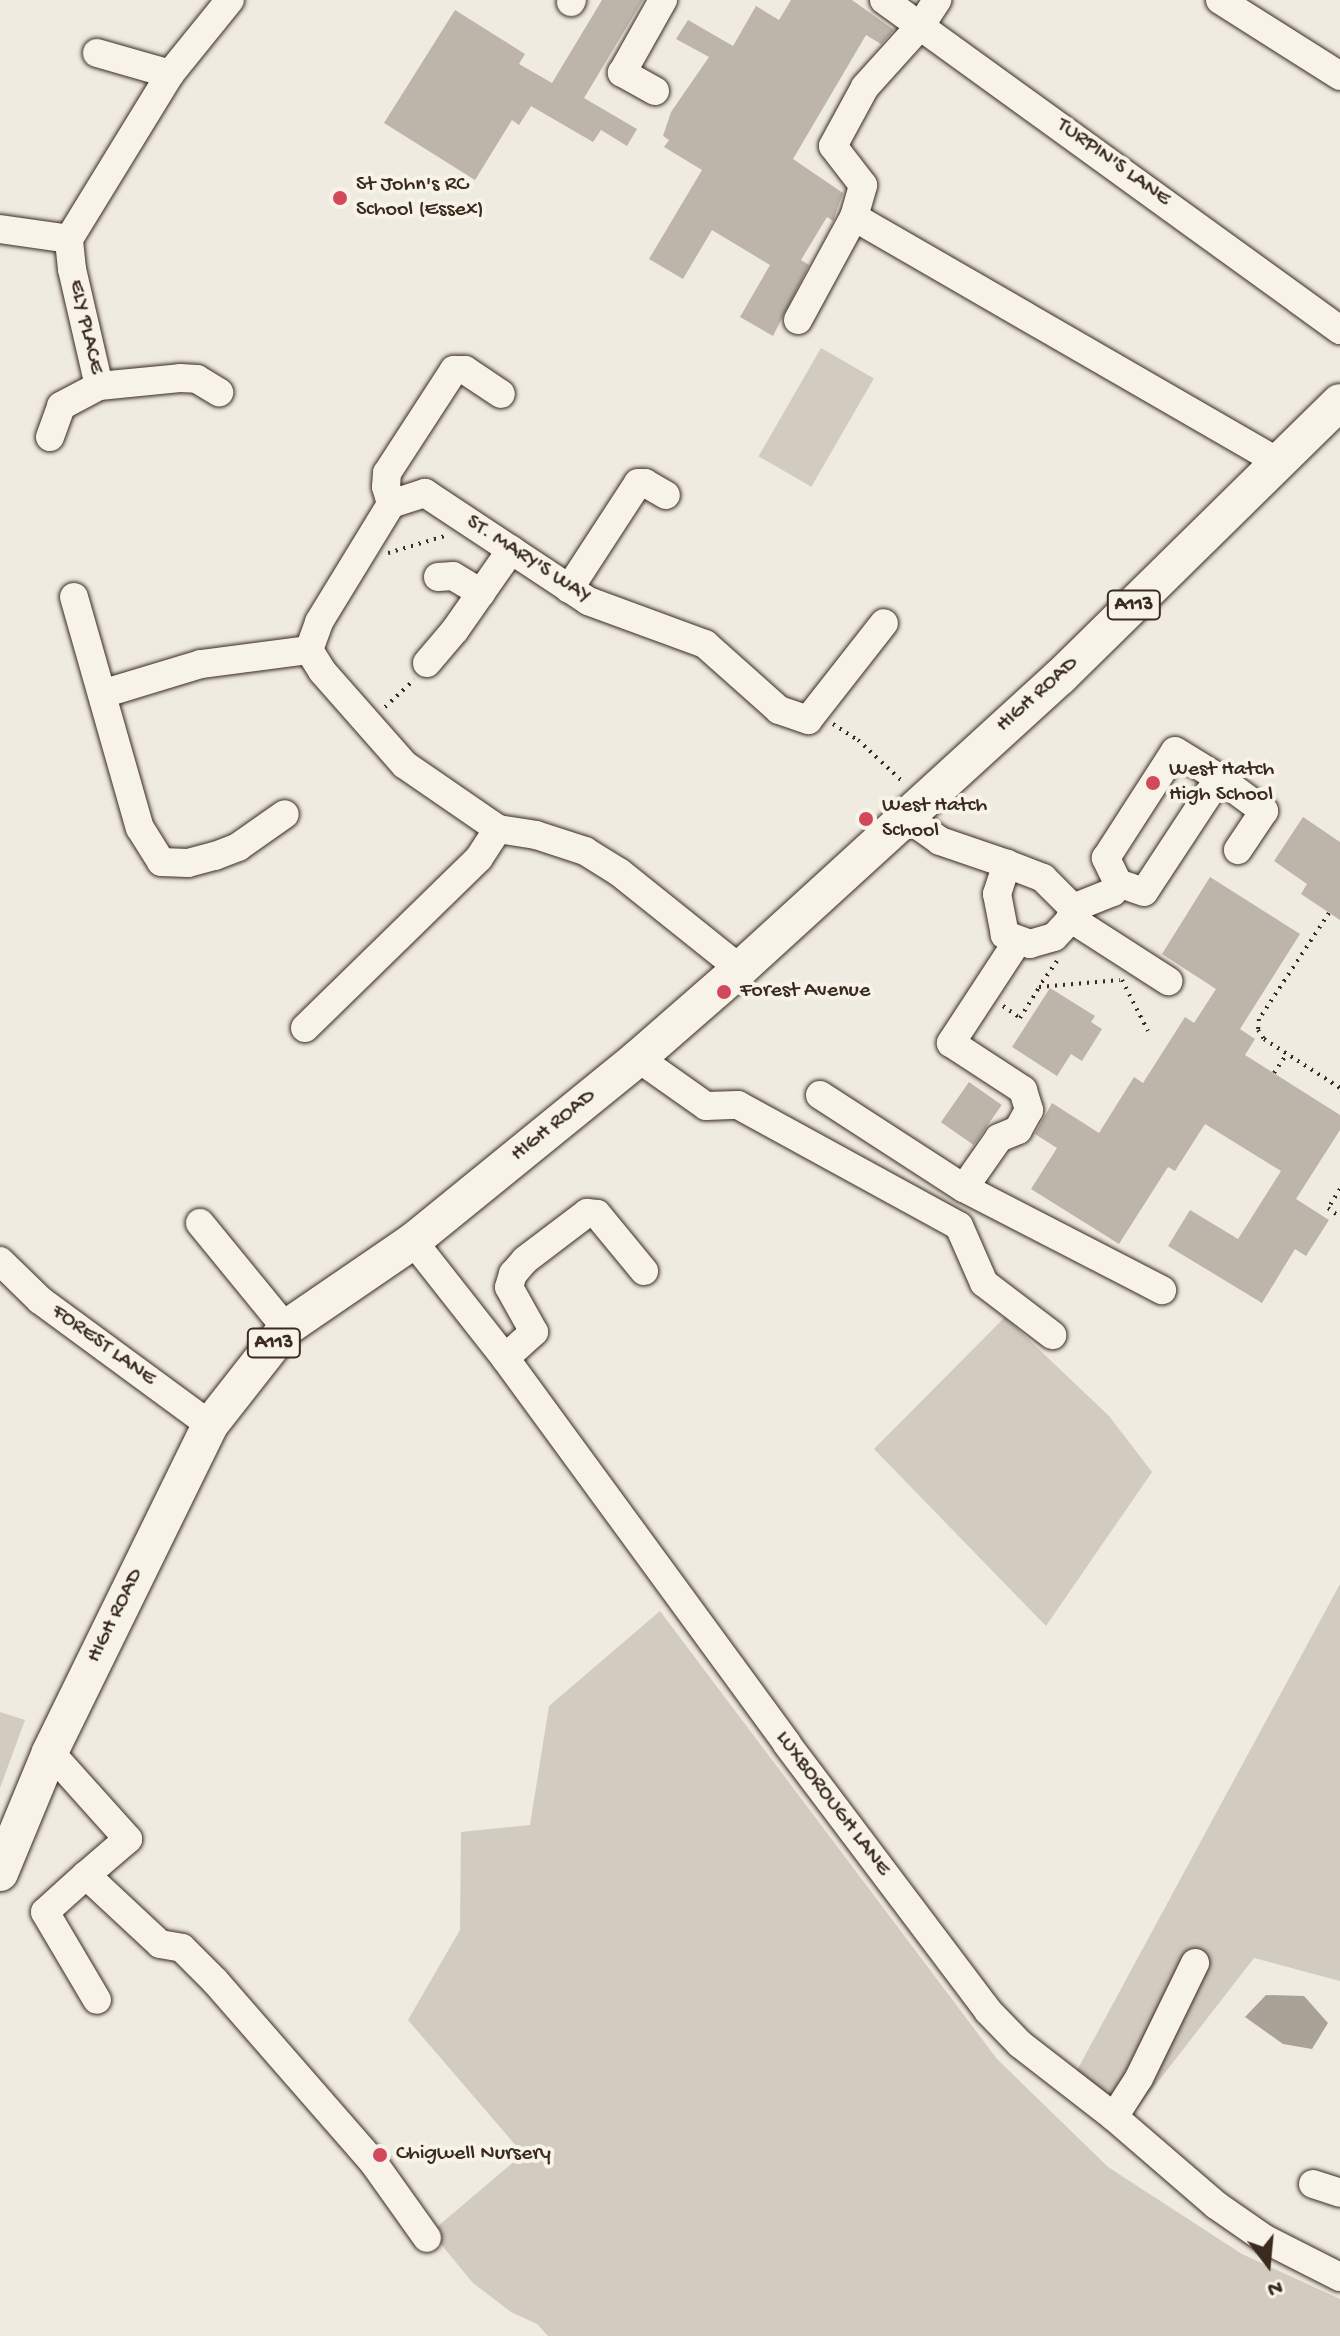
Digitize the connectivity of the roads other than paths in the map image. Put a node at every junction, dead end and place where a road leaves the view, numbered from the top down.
1 (230, 0) edge
2 (663, 0) edge
3 (884, 0) edge
4 (937, 0) edge
5 (1220, 0) edge
6 (921, 25) junction
7 (97, 53) dead end
8 (170, 74) junction
9 (1340, 76) edge
10 (655, 91) dead end
11 (854, 217) junction
12 (0, 229) edge
13 (69, 239) junction
14 (798, 320) dead end
15 (1340, 330) edge
16 (99, 386) junction
17 (219, 392) dead end
18 (501, 394) dead end
19 (1340, 402) edge
20 (50, 437) dead end
21 (1270, 474) junction
22 (666, 495) dead end
23 (391, 504) junction
24 (511, 550) junction
25 (438, 577) dead end
26 (569, 589) junction
27 (481, 593) junction
28 (74, 597) dead end
29 (884, 623) dead end
30 (309, 650) junction
31 (427, 663) road end
32 (102, 694) junction
33 (1219, 778) junction
34 (914, 808) junction
35 (285, 814) dead end
36 (498, 829) junction
37 (1238, 850) dead end
38 (1007, 864) junction
39 (1118, 883) junction
40 (1075, 917) junction
41 (1017, 942) junction
42 (740, 969) junction
43 (1165, 979) road end
44 (305, 1028) dead end
45 (638, 1058) junction
46 (820, 1095) dead end
47 (964, 1188) junction
48 (200, 1223) dead end
49 (413, 1241) junction
50 (0, 1261) edge
51 (644, 1271) dead end
52 (1162, 1290) dead end
53 (286, 1328) junction
54 (1052, 1335) dead end
55 (505, 1358) junction
56 (210, 1425) junction
57 (50, 1752) junction
58 (0, 1873) edge
59 (86, 1875) junction
60 (1195, 1963) dead end
61 (97, 2000) dead end
62 (1114, 2117) junction
63 (1313, 2184) dead end
64 (1340, 2193) edge
65 (427, 2238) dead end
66 (1340, 2277) edge

1 - 8 street
2 - 10 street
3 - 6 street, TURPIN'S LANE
4 - 6 street
5 - 9 street
6 - 11 street
6 - 15 street, TURPIN'S LANE
7 - 8 street
8 - 13 street
11 - 14 street
11 - 21 street
12 - 13 street
13 - 16 street, ELY PLACE
16 - 17 street
16 - 20 street, ELY PLACE
18 - 23 street
19 - 21 main road, A113
21 - 34 main road, HIGH ROAD / A113
22 - 26 street
23 - 24 street, ST. MARY'S WAY
23 - 30 street
24 - 26 street, ST. MARY'S WAY
24 - 27 street
25 - 27 street
26 - 29 street, ST. MARY'S WAY
27 - 31 street
28 - 32 street
30 - 32 street
30 - 36 street
32 - 35 street
33 - 37 street
33 - 39 street
33 - 39 street
34 - 38 street
34 - 42 main road, HIGH ROAD / A113
36 - 42 street
36 - 44 street
38 - 40 street
38 - 41 street
39 - 40 street
40 - 41 street
40 - 43 street
41 - 47 street
42 - 45 main road, HIGH ROAD / A113
45 - 49 main road, HIGH ROAD / A113
45 - 54 street
46 - 47 street
47 - 52 street
48 - 53 street
49 - 53 main road, HIGH ROAD / A113
49 - 55 street, LUXBOROUGH LANE
50 - 56 street, FOREST LANE
51 - 55 street
53 - 56 main road, HIGH ROAD / A113
55 - 62 street, LUXBOROUGH LANE
56 - 57 main road, HIGH ROAD / A113
57 - 58 main road, HIGH ROAD / A113
57 - 59 street
59 - 61 street
59 - 65 street
60 - 62 street
62 - 66 street, LUXBOROUGH LANE
63 - 64 street

